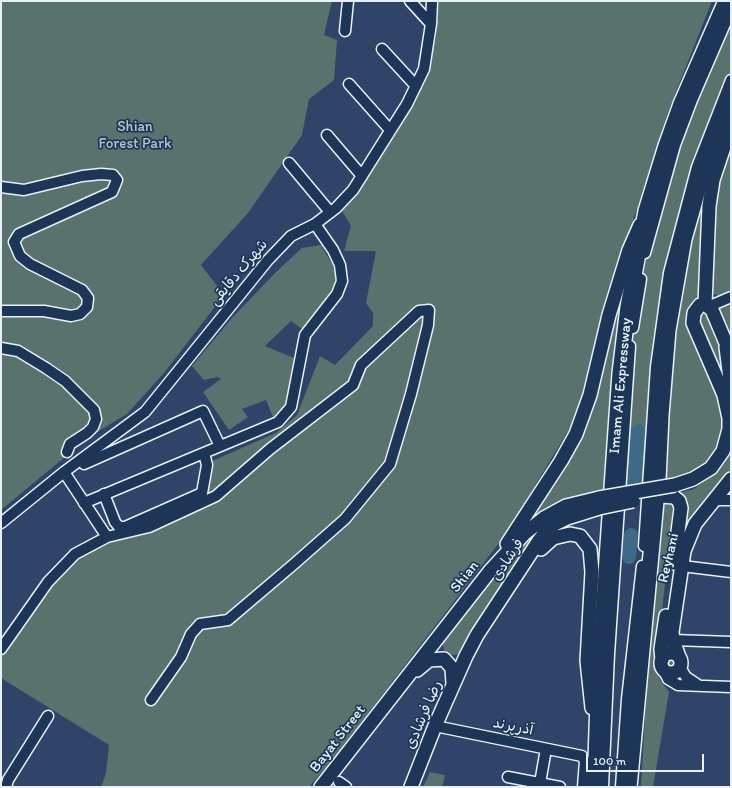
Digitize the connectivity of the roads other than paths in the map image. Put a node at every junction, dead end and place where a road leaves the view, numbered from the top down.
1 (348, 1) edge
2 (410, 1) edge
3 (432, 1) edge
4 (726, 1) edge
5 (731, 10) edge
6 (431, 24) junction
7 (345, 31) dead end
8 (382, 49) dead end
9 (731, 80) edge
10 (349, 84) dead end
11 (416, 86) junction
12 (731, 101) edge
13 (731, 126) edge
14 (390, 130) junction
15 (327, 135) dead end
16 (289, 163) dead end
17 (362, 176) junction
18 (1, 187) edge
19 (646, 211) junction
20 (330, 212) junction
21 (314, 224) junction
22 (731, 297) edge
23 (707, 305) junction
24 (1, 311) edge
25 (725, 341) junction
26 (1, 348) edge
27 (731, 355) edge
28 (731, 387) edge
29 (731, 445) edge
30 (220, 446) junction
31 (67, 452) dead end
32 (204, 453) junction
33 (81, 465) dead end
34 (64, 472) junction
35 (731, 479) edge
36 (104, 494) junction
37 (661, 496) junction
38 (714, 500) junction
39 (731, 500) edge
40 (84, 502) junction
41 (599, 503) junction
42 (1, 523) edge
43 (107, 538) junction
44 (682, 566) junction
45 (490, 571) junction
46 (731, 572) edge
47 (505, 594) junction
48 (437, 638) junction
49 (673, 640) junction
50 (731, 642) edge
51 (1, 649) edge
52 (466, 656) junction
53 (444, 659) junction
54 (679, 662) junction
55 (662, 664) junction
56 (698, 685) junction
57 (453, 687) junction
58 (731, 687) edge
59 (151, 700) dead end
60 (380, 710) junction
61 (48, 716) dead end
62 (435, 726) junction
63 (546, 749) junction
64 (590, 754) junction
65 (508, 778) dead end
66 (540, 783) junction
67 (6, 787) edge
68 (321, 787) edge
69 (411, 787) edge
70 (560, 787) edge
71 (583, 787) edge
72 (595, 787) edge
73 (603, 787) edge
74 (621, 787) edge
75 (630, 787) edge

1 - 7 street
2 - 6 street
3 - 6 street, شهرک دقایقی
4 - 19 highway, Imam Ali Expressway
5 - 73 street
6 - 11 street, شهرک دقایقی
8 - 11 street
9 - 74 street
10 - 14 street
11 - 14 street, شهرک دقایقی
12 - 75 highway
13 - 23 main road
14 - 17 street, شهرک دقایقی
15 - 17 street
16 - 20 street
17 - 20 street, شهرک دقایقی
18 - 24 street
19 - 45 main road
19 - 64 highway, Imam Ali Expressway
20 - 21 street, شهرک دقایقی
21 - 30 street
21 - 34 street, شهرک دقایقی
22 - 23 street
23 - 25 main road
23 - 41 main road, bridge
25 - 27 main road
25 - 28 main road
26 - 31 street
29 - 37 main road
30 - 32 street
30 - 33 street
32 - 36 street
32 - 36 street
34 - 40 street
34 - 42 street, شهرک دقایقی
35 - 38 main road, Reyhani
36 - 40 street
37 - 41 main road, bridge
37 - 55 main road
38 - 39 street
38 - 44 main road, Reyhani
40 - 43 street
41 - 45 main road, Shian
41 - 47 main road, فرشادی
43 - 51 street
43 - 59 street
44 - 46 street
44 - 49 main road, Reyhani
45 - 48 main road, Shian
47 - 52 main road, فرشادی
47 - 64 main road
48 - 53 main road
48 - 60 main road, Shian
49 - 50 street
49 - 54 main road, Reyhani
52 - 53 main road
52 - 57 main road, رضا فرشادی
53 - 57 main road
53 - 60 main road
54 - 55 main road
54 - 56 street
55 - 56 street
56 - 58 street
57 - 62 main road, رضا فرشادی
60 - 68 main road, Bayat Street
61 - 67 street
62 - 63 street, آذرپرند
62 - 69 main road, رضا فرشادی
63 - 64 street, آذرپرند
63 - 66 street
64 - 71 street
64 - 72 highway, Imam Ali Expressway
65 - 66 street
66 - 70 street

